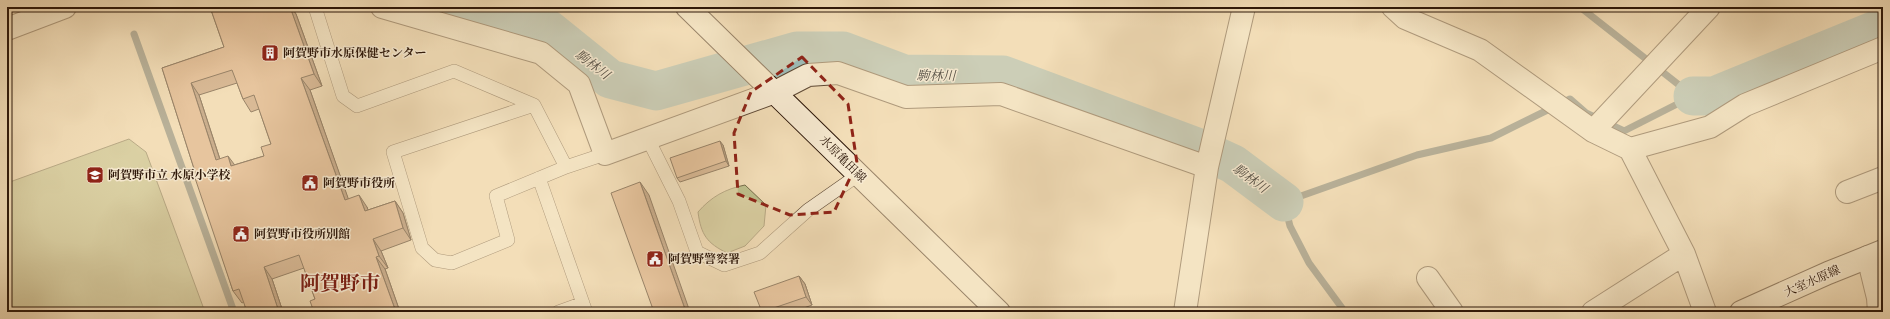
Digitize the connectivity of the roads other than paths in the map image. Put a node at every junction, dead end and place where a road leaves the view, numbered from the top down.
1 (65, 7) edge
2 (315, 7) edge
3 (382, 7) edge
4 (687, 7) edge
5 (1244, 7) edge
6 (1393, 7) edge
7 (1709, 7) edge
8 (7, 29) edge
9 (1883, 48) edge
10 (769, 86) junction
11 (534, 105) junction
12 (1593, 130) junction
13 (648, 139) junction
14 (1630, 149) junction
15 (605, 154) junction
16 (566, 167) junction
17 (1207, 167) junction
18 (858, 175) junction
19 (539, 178) junction
20 (1883, 178) edge
21 (1847, 192) dead end
22 (1684, 254) junction
23 (1875, 254) edge
24 (1428, 278) dead end
25 (585, 308) edge
26 (558, 312) edge
27 (999, 312) edge
28 (1185, 312) edge
29 (1452, 312) edge
30 (1593, 312) edge
31 (1705, 312) edge
32 (1741, 312) edge
33 (1879, 312) edge

1 - 8 street
2 - 11 lane
3 - 15 street
4 - 10 street, 水原亀田線
5 - 17 street
6 - 12 street
7 - 12 street
9 - 14 street
10 - 13 street
10 - 17 street
10 - 18 street, 水原亀田線
11 - 16 lane
11 - 19 lane
12 - 14 street
13 - 15 street
13 - 18 lane
14 - 22 street
15 - 16 lane
16 - 19 lane
17 - 28 street
18 - 27 street, 水原亀田線
19 - 25 lane
20 - 21 street
22 - 30 street
22 - 31 street
23 - 32 street, 大室水原線
23 - 33 street
24 - 29 street
25 - 26 lane

